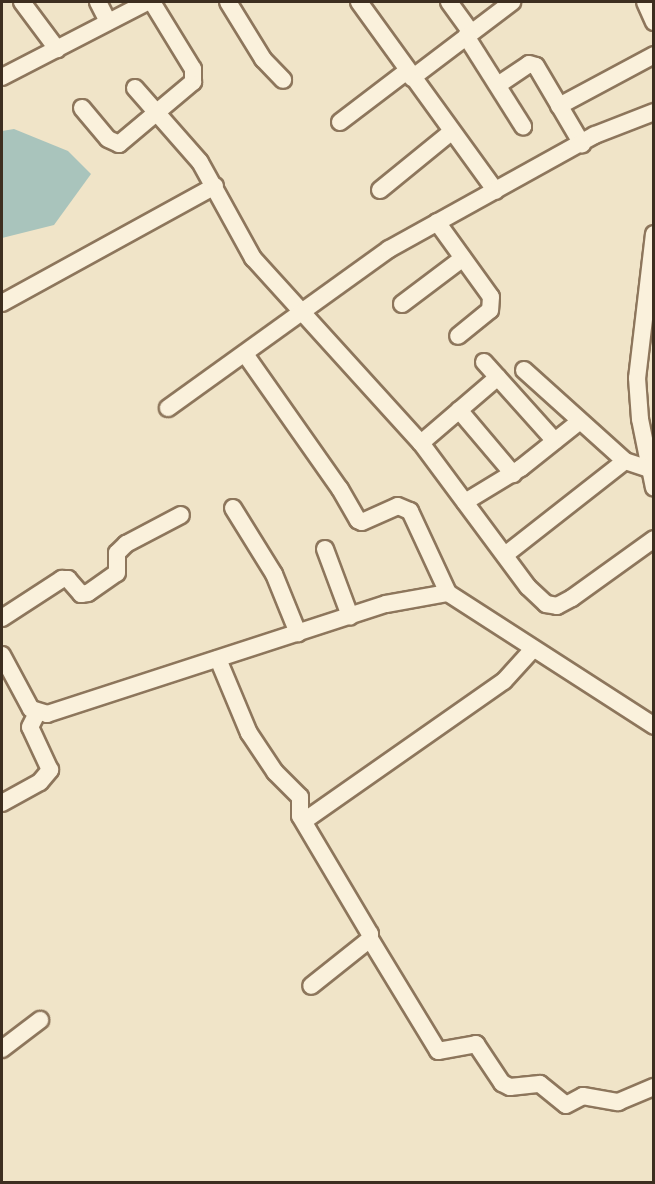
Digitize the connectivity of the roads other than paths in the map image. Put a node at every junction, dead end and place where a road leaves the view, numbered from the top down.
1 (22, 2) edge
2 (98, 2) edge
3 (146, 2) edge
4 (228, 2) edge
5 (359, 2) edge
6 (449, 2) edge
7 (512, 2) edge
8 (645, 2) edge
9 (108, 22) junction
10 (654, 22) edge
11 (469, 34) junction
12 (57, 49) junction
13 (654, 55) edge
14 (410, 75) junction
15 (2, 77) edge
16 (283, 80) dead end
17 (498, 85) junction
18 (135, 88) dead end
19 (559, 106) junction
20 (82, 108) dead end
21 (654, 112) edge
22 (159, 114) junction
23 (340, 122) dead end
24 (523, 126) dead end
25 (451, 132) junction
26 (582, 144) junction
27 (215, 186) junction
28 (380, 190) dead end
29 (496, 191) junction
30 (437, 222) junction
31 (654, 234) edge
32 (463, 258) junction
33 (650, 288) edge
34 (2, 303) edge
35 (402, 304) dead end
36 (303, 310) junction
37 (458, 336) dead end
38 (245, 354) junction
39 (484, 362) dead end
40 (524, 369) dead end
41 (498, 376) junction
42 (168, 408) dead end
43 (459, 410) junction
44 (580, 421) junction
45 (555, 441) junction
46 (421, 443) junction
47 (625, 461) junction
48 (650, 469) junction
49 (513, 474) junction
50 (654, 488) edge
51 (465, 502) junction
52 (233, 508) dead end
53 (181, 514) dead end
54 (654, 539) edge
55 (325, 549) dead end
56 (505, 555) junction
57 (448, 593) junction
58 (350, 616) junction
59 (2, 618) edge
60 (298, 633) junction
61 (533, 649) junction
62 (2, 655) edge
63 (218, 659) junction
64 (37, 713) junction
65 (654, 726) edge
66 (2, 802) edge
67 (304, 821) junction
68 (370, 939) junction
69 (311, 986) dead end
70 (40, 1020) dead end
71 (2, 1049) edge
72 (654, 1087) edge

1 - 12 street
2 - 9 street
3 - 9 street
3 - 22 street
4 - 16 street
5 - 14 street
6 - 11 street
7 - 11 street
8 - 10 street
9 - 12 street
11 - 14 street
11 - 17 street
12 - 15 street
13 - 19 street
14 - 23 street
14 - 25 street
17 - 19 street
17 - 24 street
18 - 22 street
19 - 26 street
20 - 22 street
21 - 26 street
22 - 27 street
25 - 28 street
25 - 29 street
26 - 29 street
27 - 34 street
27 - 36 street
29 - 30 street
30 - 32 street
30 - 36 street
31 - 33 street
32 - 35 street
32 - 37 street
33 - 48 street
36 - 38 street
36 - 46 street
38 - 42 street
38 - 57 street
39 - 41 street
40 - 44 street
41 - 43 street
41 - 45 street
43 - 46 street
43 - 49 street
44 - 45 street
44 - 47 street
45 - 49 street
46 - 51 street
47 - 48 street
47 - 56 street
48 - 50 street
49 - 51 street
51 - 56 street
52 - 60 street
53 - 59 street
54 - 56 street
55 - 58 street
57 - 58 street
57 - 61 street
58 - 60 street
60 - 63 street
61 - 65 street
61 - 67 street
62 - 64 street
63 - 64 street
63 - 67 street
64 - 66 street
67 - 68 street
68 - 69 street
68 - 72 street
70 - 71 street

